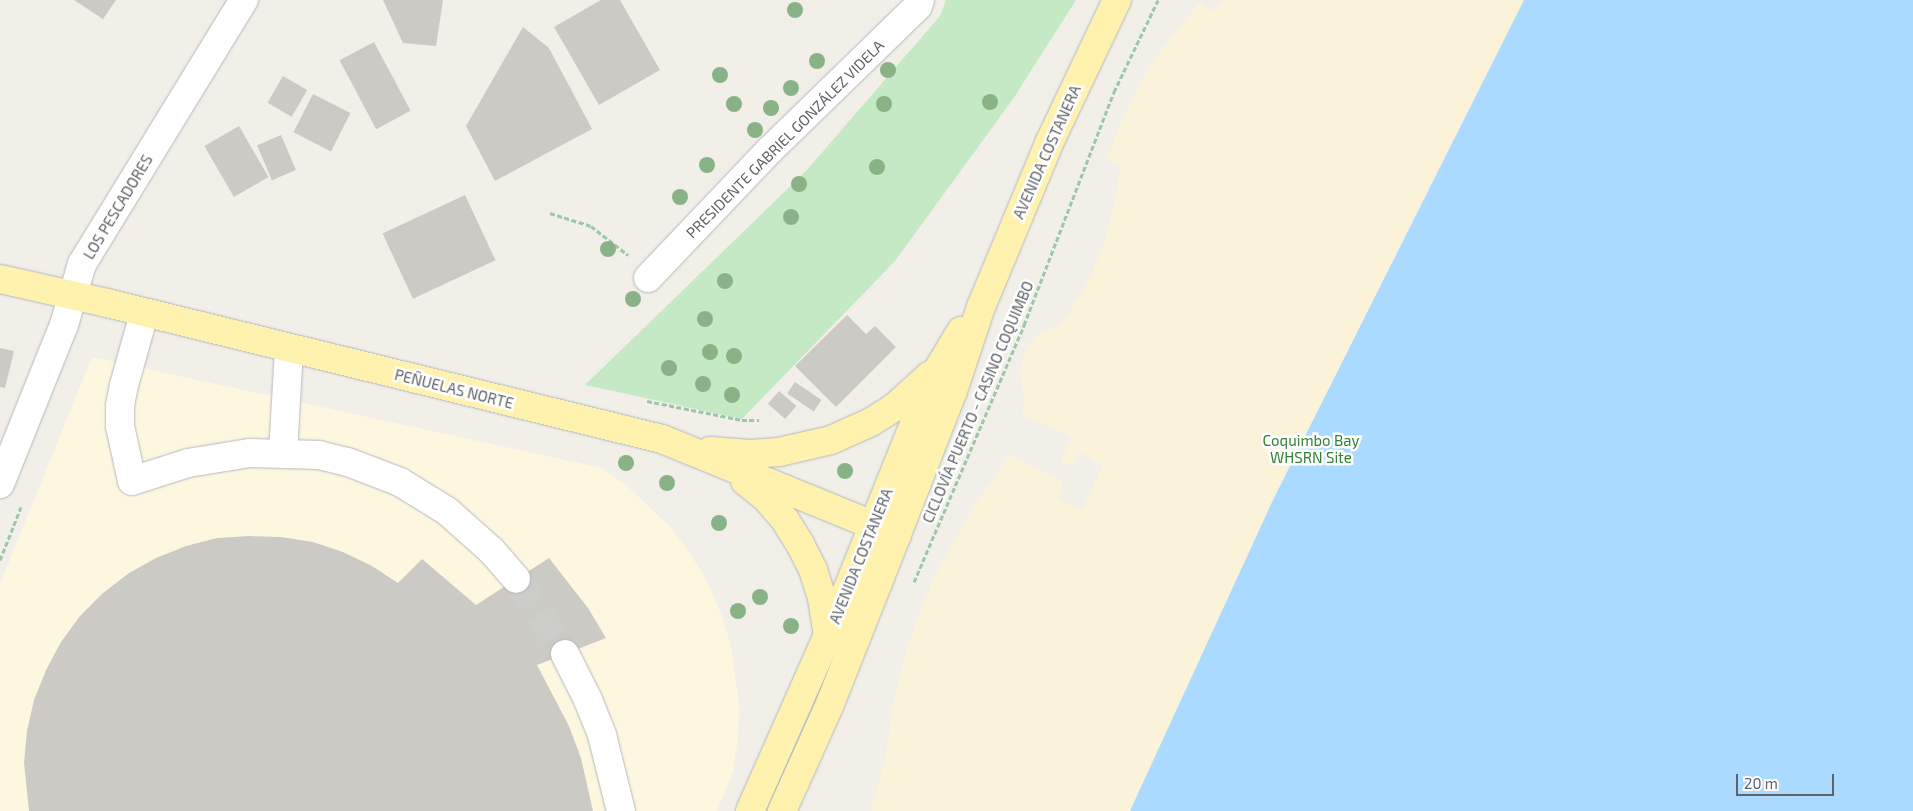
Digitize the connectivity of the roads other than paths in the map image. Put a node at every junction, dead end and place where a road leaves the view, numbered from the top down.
1 (244, 0) edge
2 (920, 0) edge
3 (1117, 0) edge
4 (648, 278) road end
5 (0, 279) edge
6 (75, 296) junction
7 (981, 307) junction
8 (144, 314) junction
9 (289, 349) junction
10 (940, 366) junction
11 (662, 439) junction
12 (283, 453) junction
13 (719, 464) junction
14 (0, 484) edge
15 (885, 531) junction
16 (516, 580) tunnel mouth
17 (828, 635) junction
18 (565, 654) tunnel mouth
19 (621, 811) edge
20 (750, 811) edge
21 (782, 811) edge

1 - 6 street, LOS PESCADORES
2 - 4 street, PRESIDENTE GABRIEL GONZÁLEZ VIDELA
3 - 7 main road, AVENIDA COSTANERA
5 - 6 main road, PEÑUELAS NORTE
6 - 8 main road, PEÑUELAS NORTE
6 - 14 street, LOS PESCADORES
7 - 10 main road, AVENIDA COSTANERA
7 - 15 main road, AVENIDA COSTANERA
8 - 9 main road, PEÑUELAS NORTE
8 - 12 street
9 - 11 main road, PEÑUELAS NORTE
9 - 12 street
10 - 11 main road
10 - 15 main road, AVENIDA COSTANERA
11 - 13 main road, PEÑUELAS NORTE
12 - 16 street
13 - 15 main road, PEÑUELAS NORTE
13 - 17 main road
15 - 17 main road, AVENIDA COSTANERA
15 - 21 main road, AVENIDA COSTANERA
17 - 20 main road, AVENIDA COSTANERA
18 - 19 street

